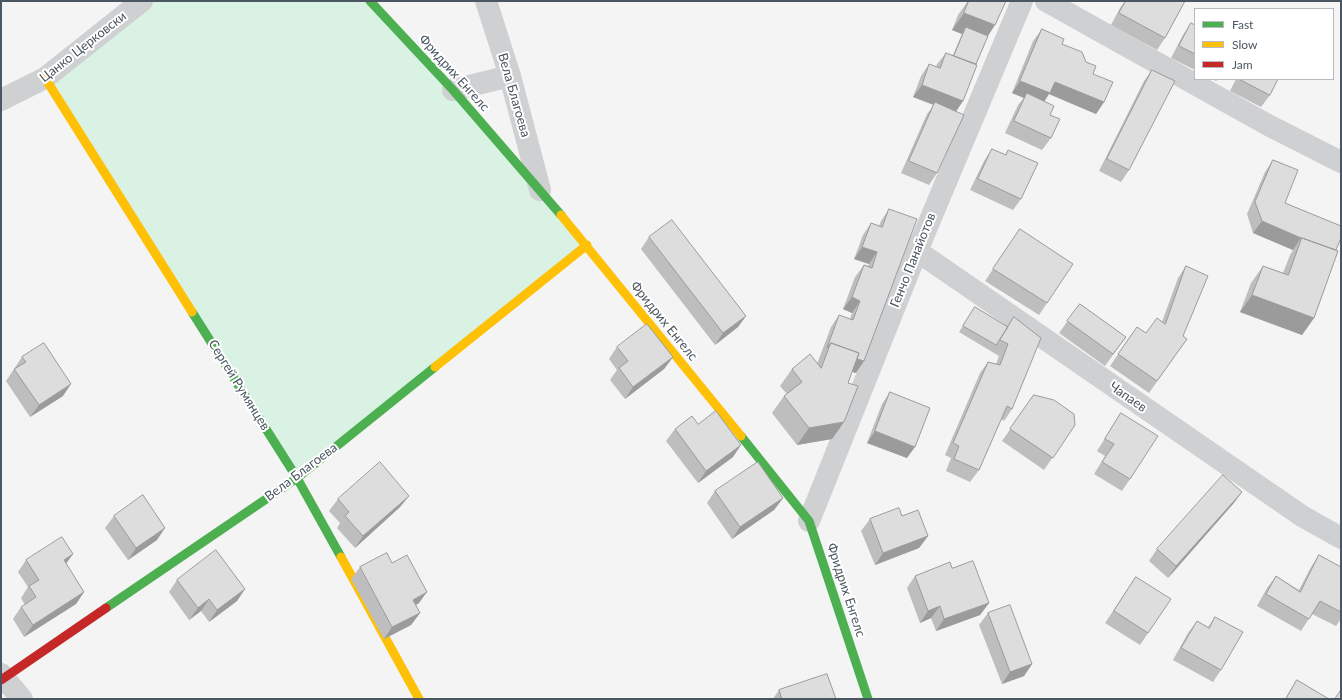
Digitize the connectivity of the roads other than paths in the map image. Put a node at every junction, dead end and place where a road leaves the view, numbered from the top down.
1 (142, 1) edge
2 (370, 1) edge
3 (486, 1) edge
4 (1022, 1) edge
5 (1046, 1) edge
6 (510, 76) junction
7 (46, 78) junction
8 (453, 90) junction
9 (3, 96) edge
10 (1341, 162) edge
11 (540, 190) junction
12 (587, 245) junction
13 (917, 251) junction
14 (297, 478) junction
15 (809, 521) junction
16 (1341, 538) edge
17 (2, 677) edge
18 (22, 699) edge
19 (419, 699) edge
20 (868, 699) edge

1 - 7 street, Цанко Церковски
2 - 8 street, Фридрих Енгелс
3 - 6 street, Вела Благоева
4 - 13 street, Генчо Панайотов
5 - 10 street
6 - 8 street
6 - 11 street, Вела Благоева
7 - 9 street, Цанко Церковски
7 - 14 street, Сергей Румянцев
8 - 11 street, Фридрих Енгелс
11 - 12 street, Фридрих Енгелс
12 - 14 street, Вела Благоева
12 - 15 street, Фридрих Енгелс
13 - 15 street, Генчо Панайотов
13 - 16 street, Чапаев
14 - 17 street, Вела Благоева
14 - 19 street, Сергей Румянцев
15 - 20 street, Фридрих Енгелс
17 - 18 street

